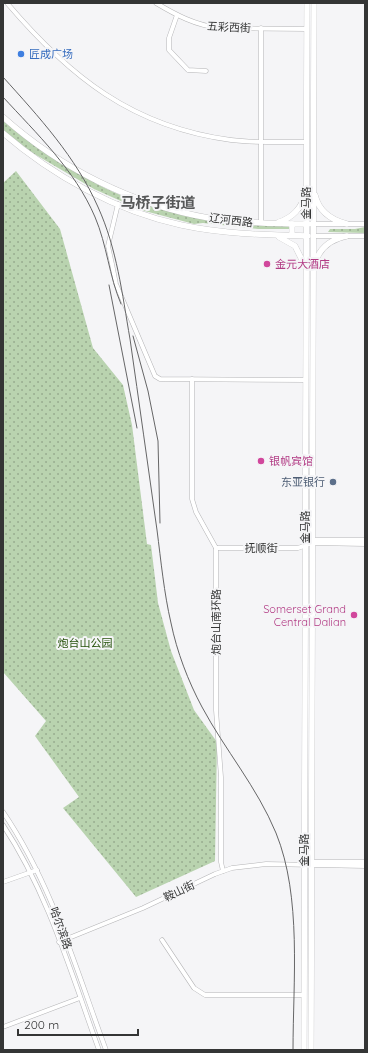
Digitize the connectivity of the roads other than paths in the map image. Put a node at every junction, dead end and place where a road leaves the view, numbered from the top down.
1 (156, 3) edge
2 (307, 3) edge
3 (314, 3) edge
4 (5, 4) edge
5 (164, 5) edge
6 (177, 15) junction
7 (261, 28) junction
8 (307, 29) junction
9 (206, 71) dead end
10 (3, 117) edge
11 (3, 134) edge
12 (261, 142) junction
13 (306, 142) junction
14 (306, 188) junction
15 (313, 188) junction
16 (118, 204) junction
17 (261, 224) junction
18 (272, 224) junction
19 (292, 224) junction
20 (306, 224) junction
21 (313, 224) junction
22 (347, 224) junction
23 (365, 224) edge
24 (273, 235) junction
25 (292, 236) junction
26 (306, 236) junction
27 (313, 236) junction
28 (347, 236) junction
29 (365, 236) edge
30 (306, 271) junction
31 (313, 271) junction
32 (192, 379) junction
33 (306, 380) junction
34 (365, 540) edge
35 (312, 541) junction
36 (365, 544) edge
37 (305, 545) junction
38 (216, 548) junction
39 (3, 812) edge
40 (3, 825) edge
41 (365, 862) edge
42 (304, 864) junction
43 (312, 864) junction
44 (365, 866) edge
45 (37, 870) junction
46 (223, 871) junction
47 (30, 872) junction
48 (3, 882) edge
49 (66, 940) junction
50 (162, 940) dead end
51 (60, 942) junction
52 (304, 995) junction
53 (80, 998) junction
54 (3, 1027) edge
55 (99, 1050) edge
56 (106, 1050) edge
57 (304, 1050) edge
58 (311, 1050) edge

1 - 5 street, 五彩西街
2 - 8 main road, 金马路
3 - 15 main road, 金马路
4 - 12 street
5 - 6 street, 五彩西街
6 - 7 street, 五彩西街
6 - 9 street
7 - 8 street, 五彩西街
7 - 12 street
8 - 13 main road, 金马路
10 - 17 main road, 辽河西路
11 - 16 main road, 辽河西路
12 - 13 street
12 - 17 street
13 - 14 main road, 金马路
14 - 18 main road
14 - 20 main road, 金马路
15 - 21 main road, 金马路
15 - 22 main road
16 - 24 main road, 辽河西路
16 - 32 street
17 - 18 main road, 辽河西路
18 - 19 main road, 辽河西路
19 - 20 main road, 辽河西路
19 - 25 main road
20 - 21 main road, 辽河西路
20 - 26 main road, 金马路
21 - 22 street, 辽河西路
21 - 27 main road, 金马路
22 - 23 street, 辽河西路
24 - 25 main road, 辽河西路
24 - 30 main road
25 - 26 main road, 辽河西路
26 - 27 main road, 辽河西路
26 - 30 main road, 金马路
27 - 28 street, 辽河西路
27 - 31 main road, 金马路
28 - 29 street, 辽河西路
28 - 31 main road
30 - 33 main road, 金马路
31 - 35 main road, 金马路
32 - 33 street
32 - 38 street, 炮台山南环路
33 - 37 main road, 金马路
34 - 35 street, 抚顺街
35 - 36 street, 抚顺街
35 - 37 street, 抚顺街
35 - 43 main road, 金马路
37 - 38 street, 抚顺街
37 - 42 main road, 金马路
38 - 46 street, 炮台山南环路
39 - 45 street, 哈尔滨路
40 - 47 street, 哈尔滨路
41 - 43 street, 鞍山街
42 - 43 street, 鞍山街
42 - 46 street, 鞍山街
42 - 52 main road, 金马路
43 - 44 street, 鞍山街
43 - 58 main road, 金马路
45 - 47 street
45 - 49 street, 哈尔滨路
46 - 49 street, 鞍山街
47 - 48 street
47 - 51 street, 哈尔滨路
49 - 51 street, 鞍山街
49 - 56 street, 哈尔滨路
50 - 52 street
51 - 53 street, 哈尔滨路
52 - 57 main road, 金马路
53 - 54 street
53 - 55 street, 哈尔滨路

